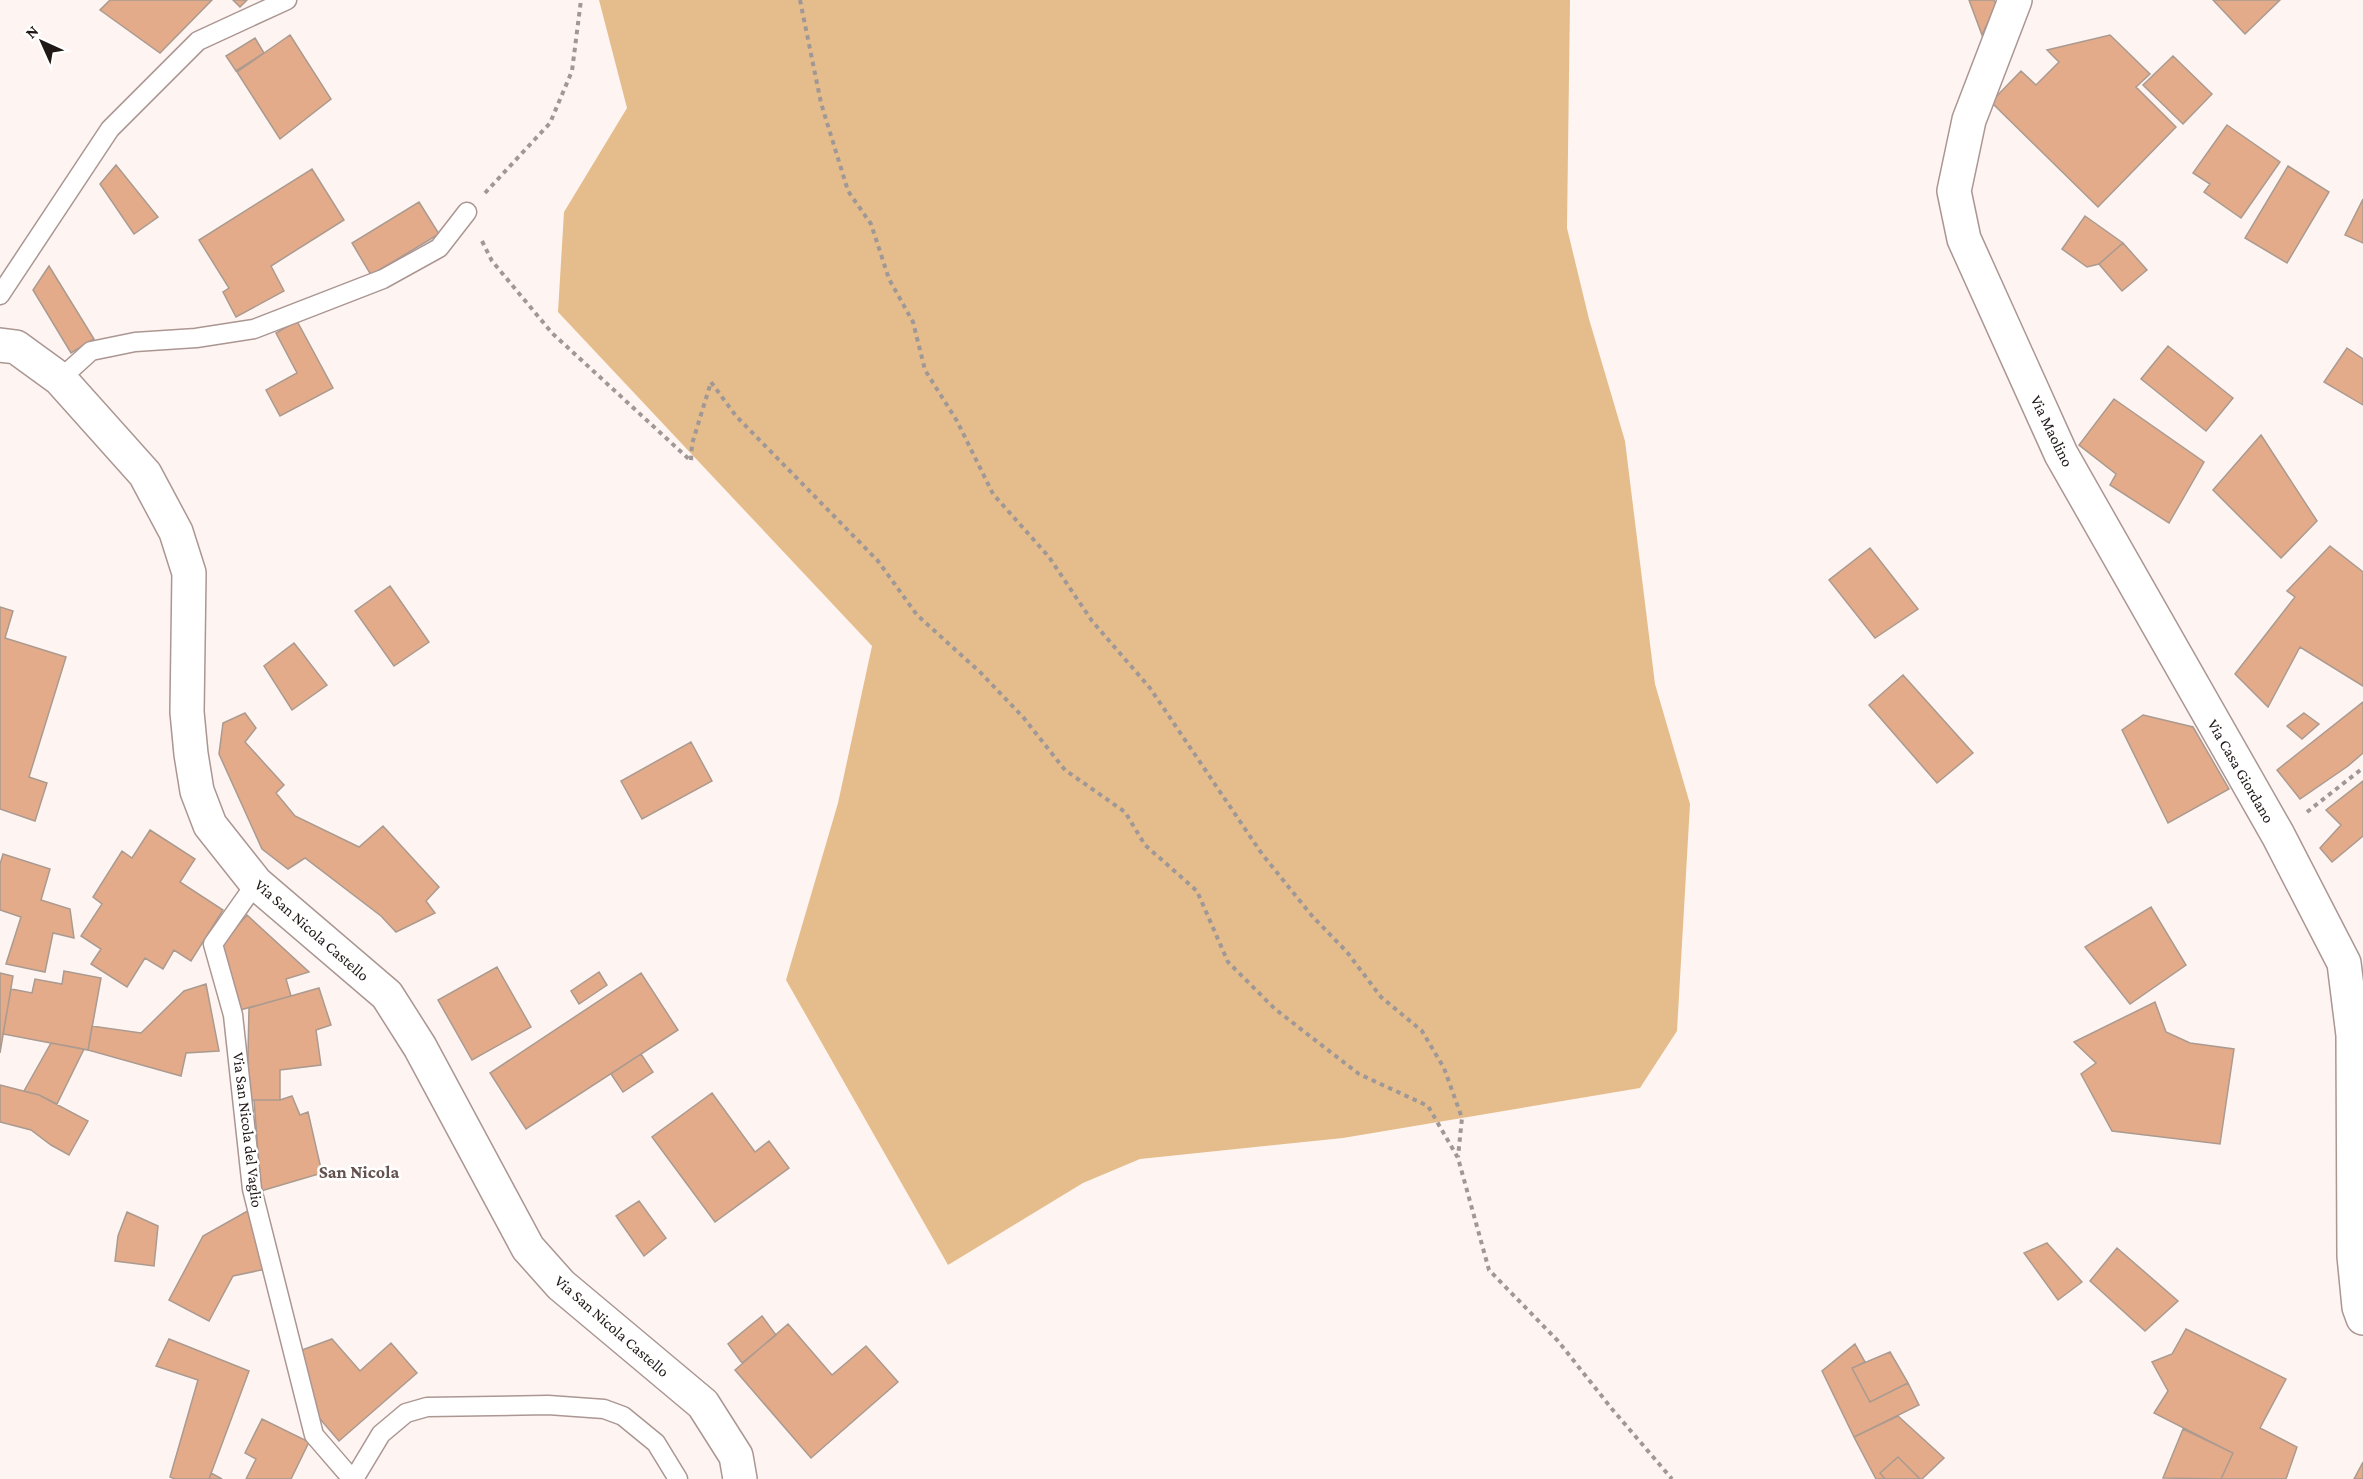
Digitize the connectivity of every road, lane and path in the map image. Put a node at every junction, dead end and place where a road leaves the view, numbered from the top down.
1 (286, 0) edge
2 (581, 0) edge
3 (800, 0) edge
4 (2014, 0) edge
5 (467, 212) junction
6 (0, 295) edge
7 (0, 345) edge
8 (60, 379) junction
9 (2177, 659) joint
10 (2363, 768) edge
11 (2275, 830) junction
12 (256, 883) junction
13 (1458, 1158) junction
14 (2359, 1197) edge
15 (2363, 1318) edge
16 (353, 1479) edge
17 (678, 1479) edge
18 (740, 1479) edge
19 (1672, 1479) edge

1 - 6 lane
2 - 5 path
3 - 13 path
4 - 9 street, Via Maolino
5 - 8 lane
5 - 13 path
7 - 8 street, Via San Nicola Castello
8 - 12 street, Via San Nicola Castello
9 - 11 street, Via Casa Giordano
10 - 11 path, Via Casa Giordano
11 - 14 street, Via Casa Giordano
12 - 16 lane, Via San Nicola del Vaglio
12 - 18 street, Via San Nicola Castello
13 - 19 path
14 - 15 street, Via Casa Giordano
16 - 17 lane, Via San Nicola del Vaglio

